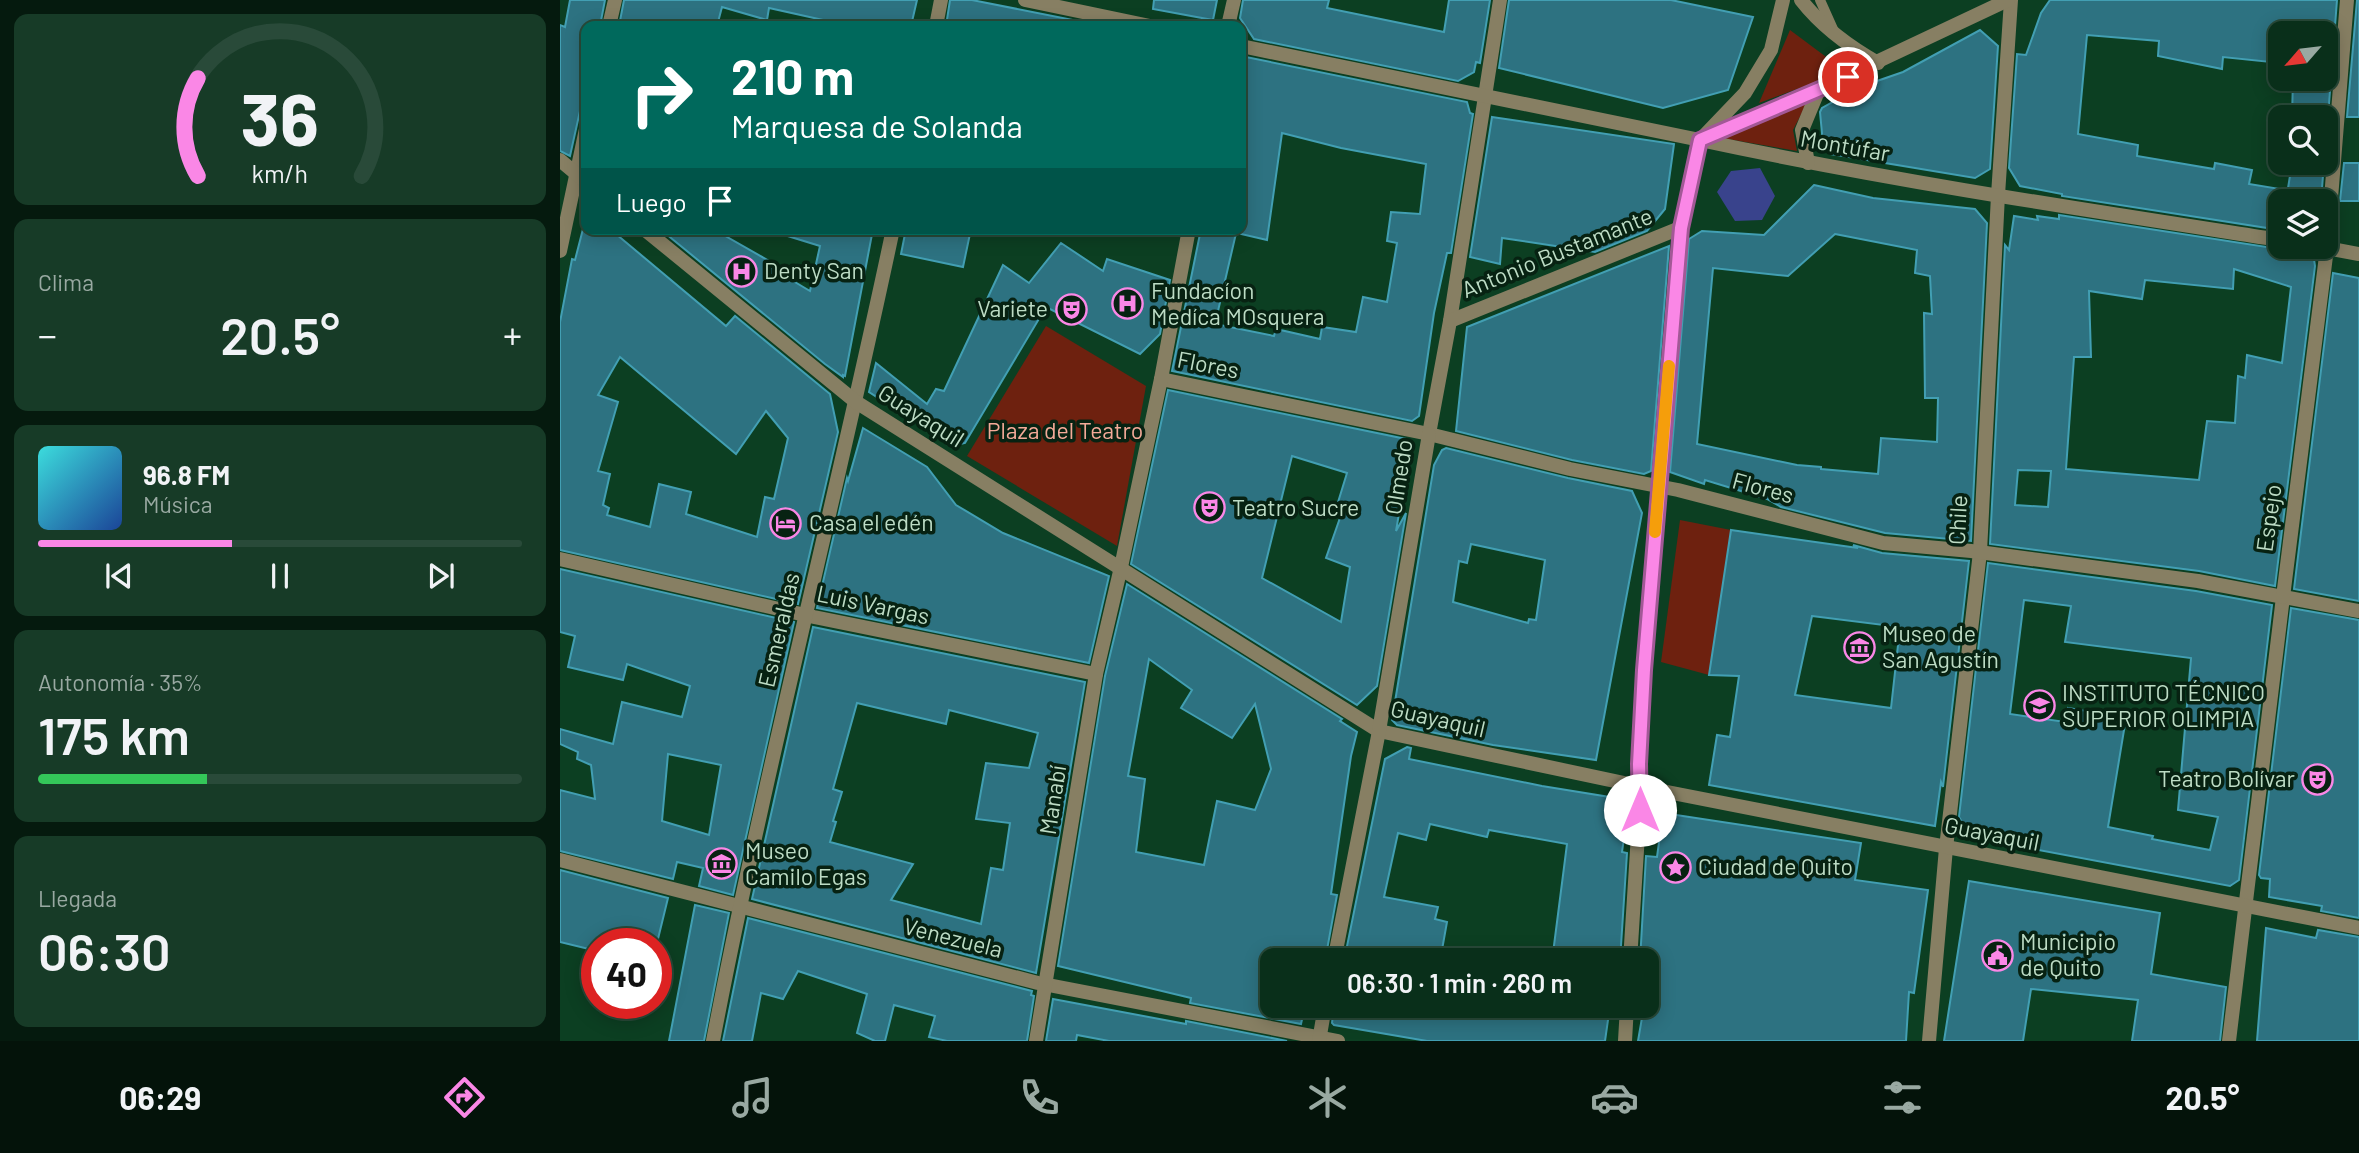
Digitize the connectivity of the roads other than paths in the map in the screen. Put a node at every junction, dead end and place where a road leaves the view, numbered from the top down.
1 (615, 0) edge
2 (941, 0) edge
3 (1025, 0) edge
4 (1234, 0) edge
5 (1500, 0) edge
6 (1783, 0) edge
7 (1801, 0) edge
8 (1820, 0) edge
9 (2010, 0) edge
10 (2347, 0) edge
11 (610, 21) edge
12 (937, 21) edge
13 (1126, 21) edge
14 (1229, 21) edge
15 (1839, 37) junction
16 (1246, 47) edge
17 (1878, 63) junction
18 (1819, 89) junction
19 (1485, 95) junction
20 (1700, 140) junction
21 (560, 160) edge
22 (1808, 163) junction
23 (581, 178) edge
24 (2329, 189) edge
25 (1998, 195) junction
26 (1681, 228) junction
27 (651, 235) edge
28 (892, 235) edge
29 (1188, 235) edge
30 (2268, 238) edge
31 (2338, 250) edge
32 (560, 251) edge
33 (2359, 254) edge
34 (2323, 259) edge
35 (1450, 321) junction
36 (1161, 379) junction
37 (856, 402) junction
38 (1429, 433) junction
39 (1659, 485) junction
40 (1980, 552) junction
41 (560, 559) edge
42 (1121, 567) junction
43 (2283, 597) junction
44 (2359, 611) edge
45 (805, 615) junction
46 (1096, 674) junction
47 (1379, 731) junction
48 (1641, 787) junction
49 (1946, 848) junction
50 (560, 860) edge
51 (739, 906) junction
52 (2246, 908) junction
53 (2359, 928) edge
54 (1337, 948) edge
55 (1631, 948) edge
56 (1047, 985) junction
57 (1323, 1018) edge
58 (1626, 1018) edge
59 (1319, 1040) edge
60 (713, 1041) edge
61 (1036, 1041) edge
62 (1338, 1041) edge
63 (1625, 1041) edge
64 (1929, 1041) edge
65 (2229, 1041) edge

1 - 11 street
2 - 12 street
3 - 13 street
4 - 14 street
5 - 19 street, Olmedo
6 - 20 street
7 - 15 street
8 - 15 lane
9 - 17 street
9 - 25 street, Chile
10 - 24 street, Espejo
15 - 17 street
16 - 19 street, Montúfar
17 - 18 street
18 - 20 street
18 - 22 street
19 - 20 street, Montúfar
19 - 35 street, Olmedo
20 - 22 street, Montúfar
20 - 26 street
21 - 23 street
22 - 25 street, Montúfar
23 - 32 street
25 - 30 street, Montúfar
25 - 40 street, Chile
26 - 35 street, Antonio Bustamante
26 - 39 street
27 - 37 street, Guayaquil
28 - 37 street, Esmeraldas
29 - 36 street
31 - 33 street
34 - 43 street, Espejo
35 - 38 street, Olmedo
36 - 38 street, Flores
36 - 42 street, Manabí
37 - 42 street, Guayaquil
37 - 45 street, Esmeraldas
38 - 39 street, Flores
38 - 47 street, Olmedo
39 - 40 street, Flores
39 - 48 street
40 - 43 street, Flores
40 - 49 street, Chile
41 - 45 street, Luis Vargas
42 - 46 street, Manabí
42 - 47 street, Guayaquil
43 - 44 street, Flores
43 - 52 street, Espejo
45 - 46 street, Luis Vargas
45 - 51 street, Esmeraldas
46 - 56 street, Manabí
47 - 48 street, Guayaquil
47 - 54 street, Olmedo
48 - 49 street, Guayaquil
48 - 55 street
49 - 52 street, Guayaquil
49 - 64 street, Chile
50 - 51 street, Venezuela
51 - 56 street, Venezuela
51 - 60 street, Esmeraldas
52 - 53 street, Guayaquil
52 - 65 street, Espejo
56 - 59 street, Venezuela
56 - 61 street, Manabí
57 - 59 street
58 - 63 street
59 - 62 street, Venezuela

